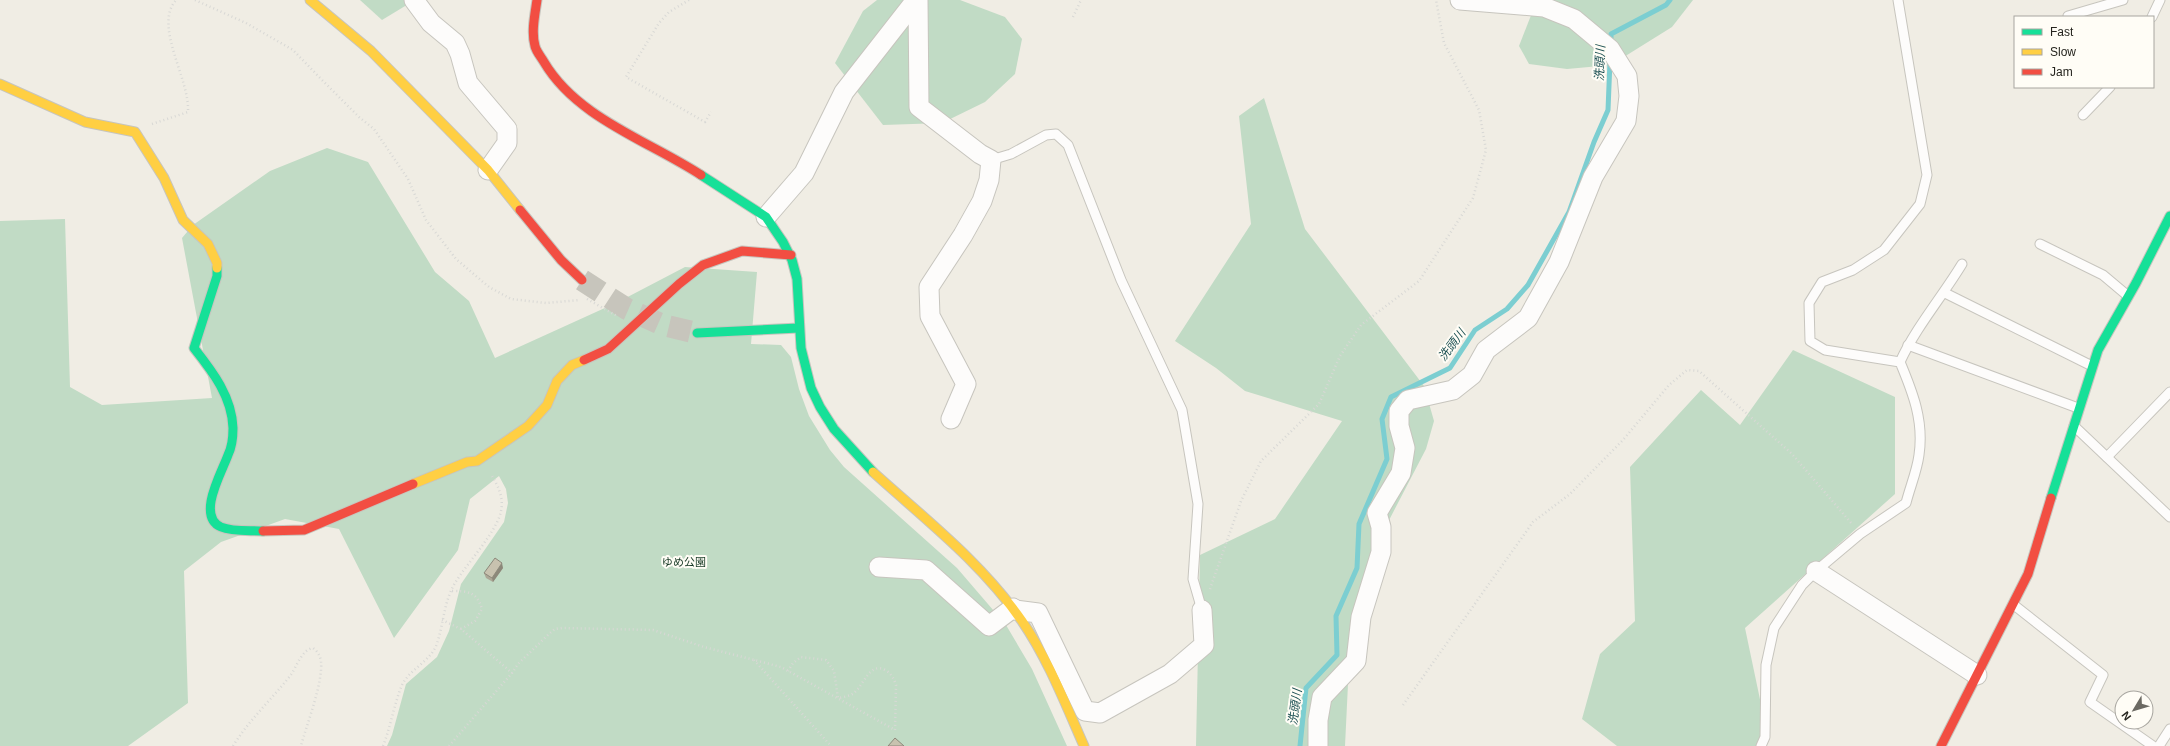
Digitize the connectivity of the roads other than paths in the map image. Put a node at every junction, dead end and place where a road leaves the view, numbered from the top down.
1 (310, 0) edge
2 (414, 0) edge
3 (537, 0) edge
4 (917, 0) edge
5 (1460, 0) edge
6 (1898, 0) edge
7 (2123, 0) edge
8 (2160, 0) edge
9 (2068, 16) edge
10 (2152, 16) edge
11 (0, 84) edge
12 (2109, 88) edge
13 (2083, 115) dead end
14 (991, 160) junction
15 (488, 170) junction
16 (2170, 216) edge
17 (766, 217) junction
18 (2040, 244) dead end
19 (791, 255) junction
20 (1962, 264) dead end
21 (582, 280) tunnel mouth
22 (1945, 293) junction
23 (2128, 296) junction
24 (799, 328) junction
25 (697, 333) tunnel mouth
26 (1908, 345) junction
27 (1900, 362) junction
28 (2092, 366) junction
29 (2170, 392) edge
30 (2078, 408) junction
31 (951, 419) dead end
32 (2074, 426) junction
33 (2107, 457) junction
34 (2170, 517) edge
35 (879, 568) dead end
36 (1816, 570) junction
37 (2014, 604) junction
38 (1014, 609) junction
39 (1202, 610) joint
40 (1977, 675) junction
41 (2170, 729) edge
42 (1084, 746) edge
43 (1318, 746) edge
44 (1761, 746) edge
45 (1941, 746) edge
46 (2153, 746) edge
47 (2159, 746) edge

1 - 15 street
2 - 15 street
3 - 17 street
4 - 14 street
4 - 17 street
5 - 43 street
6 - 27 lane
7 - 9 lane
8 - 10 lane
11 - 19 street
12 - 13 lane
14 - 31 street
14 - 39 lane
15 - 21 street
16 - 23 street
17 - 19 street
18 - 23 lane
19 - 24 street
20 - 22 lane
22 - 26 lane
22 - 28 lane
23 - 28 street
24 - 25 street
24 - 38 street
26 - 27 lane
26 - 30 lane
27 - 36 lane
28 - 30 street
29 - 33 lane
30 - 32 street
32 - 33 lane
32 - 37 street
33 - 34 lane
35 - 38 street
36 - 40 street
36 - 44 lane
37 - 40 street
37 - 46 lane
38 - 39 street
38 - 42 street
40 - 45 street
41 - 47 lane

